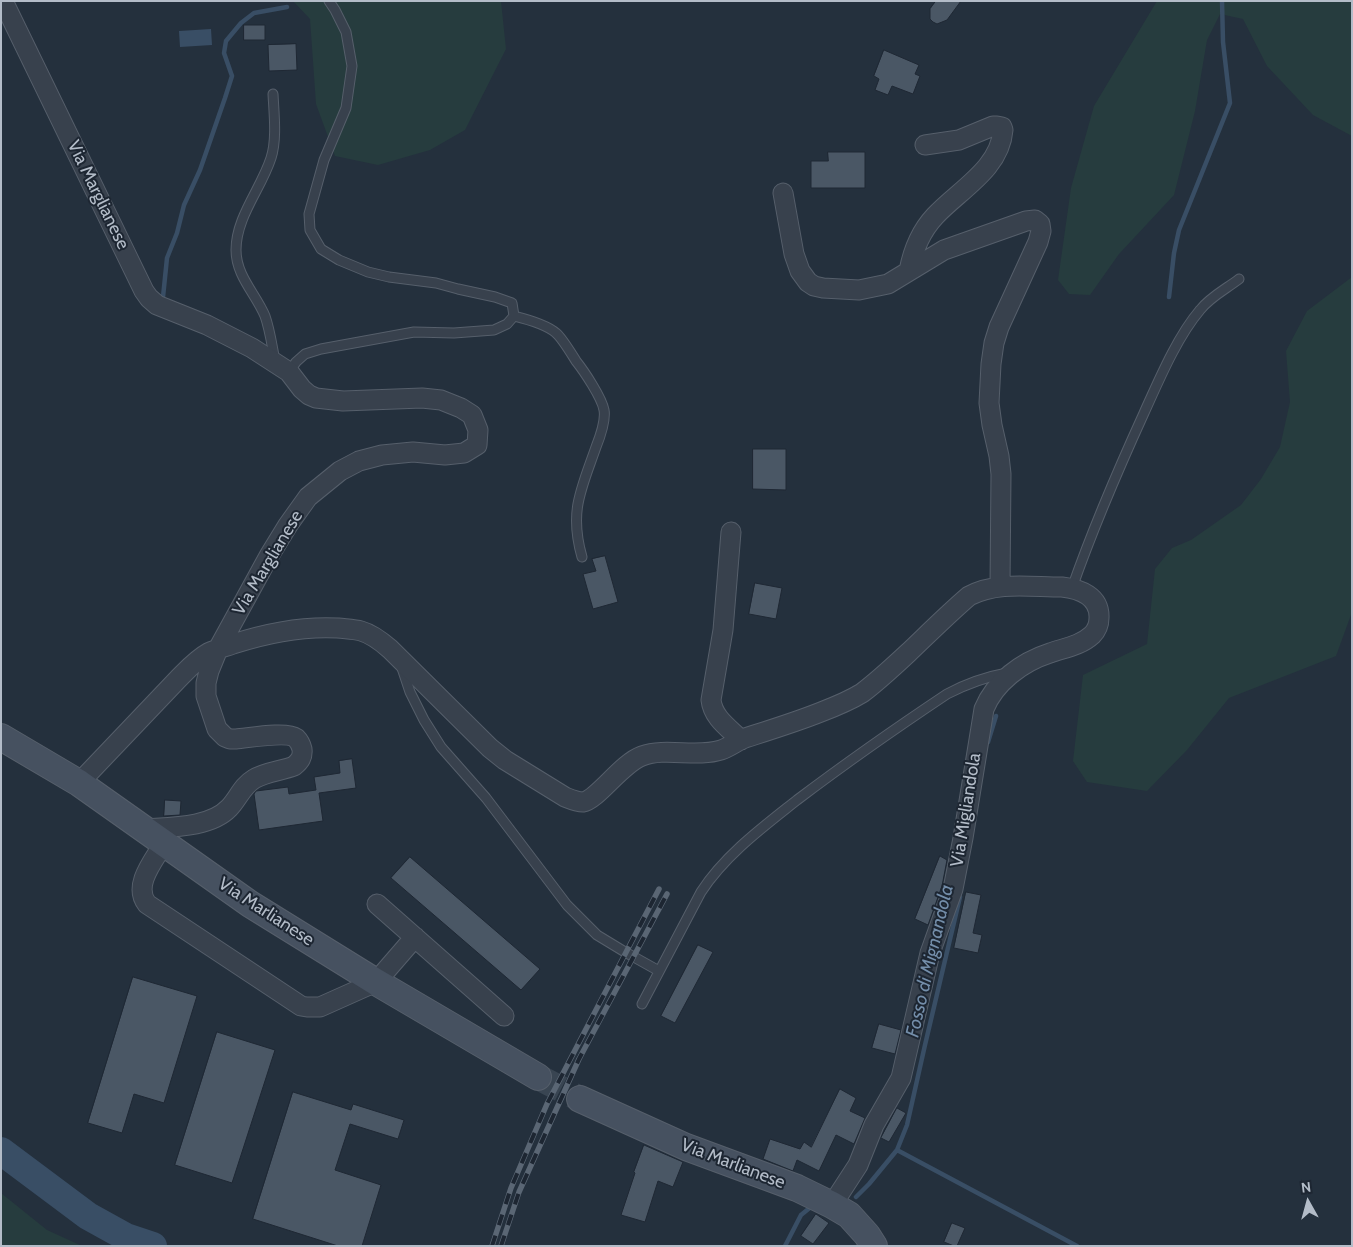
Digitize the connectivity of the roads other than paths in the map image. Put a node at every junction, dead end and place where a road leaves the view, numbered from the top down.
1 (3, 1) edge
2 (329, 1) edge
3 (273, 94) dead end
4 (925, 145) dead end
5 (783, 193) dead end
6 (909, 271) junction
7 (1239, 279) dead end
8 (514, 316) junction
9 (282, 367) junction
10 (731, 532) dead end
11 (582, 557) dead end
12 (1000, 586) junction
13 (1072, 588) junction
14 (218, 649) junction
15 (399, 658) junction
16 (1013, 672) junction
17 (1, 737) edge
18 (741, 740) junction
19 (79, 783) junction
20 (154, 836) junction
21 (378, 904) dead end
22 (415, 937) junction
23 (659, 971) junction
24 (376, 982) junction
25 (642, 1004) dead end
26 (504, 1016) dead end
27 (538, 1077) tunnel mouth
28 (580, 1099) tunnel mouth
29 (832, 1205) junction
30 (874, 1246) edge

1 - 9 street, Via Marglianese
2 - 8 lane
3 - 9 lane
4 - 6 street
5 - 6 street
6 - 12 street
7 - 13 lane
8 - 9 lane
8 - 11 lane
9 - 14 street, Via Marglianese
10 - 18 street
12 - 13 street
12 - 18 street
13 - 16 street, Via Migliandola
14 - 15 street
14 - 19 street
14 - 20 street, Via Marglianese
15 - 18 street
15 - 23 lane
16 - 23 lane
16 - 29 street, Via Migliandola
17 - 19 street, Via Marlianese
19 - 20 street, Via Marlianese
20 - 24 street, Via Marlianese
20 - 24 street
21 - 22 street
22 - 24 street
22 - 26 street
23 - 25 lane
24 - 27 street, Via Marlianese
28 - 29 street, Via Marlianese
29 - 30 street, Via Marlianese

